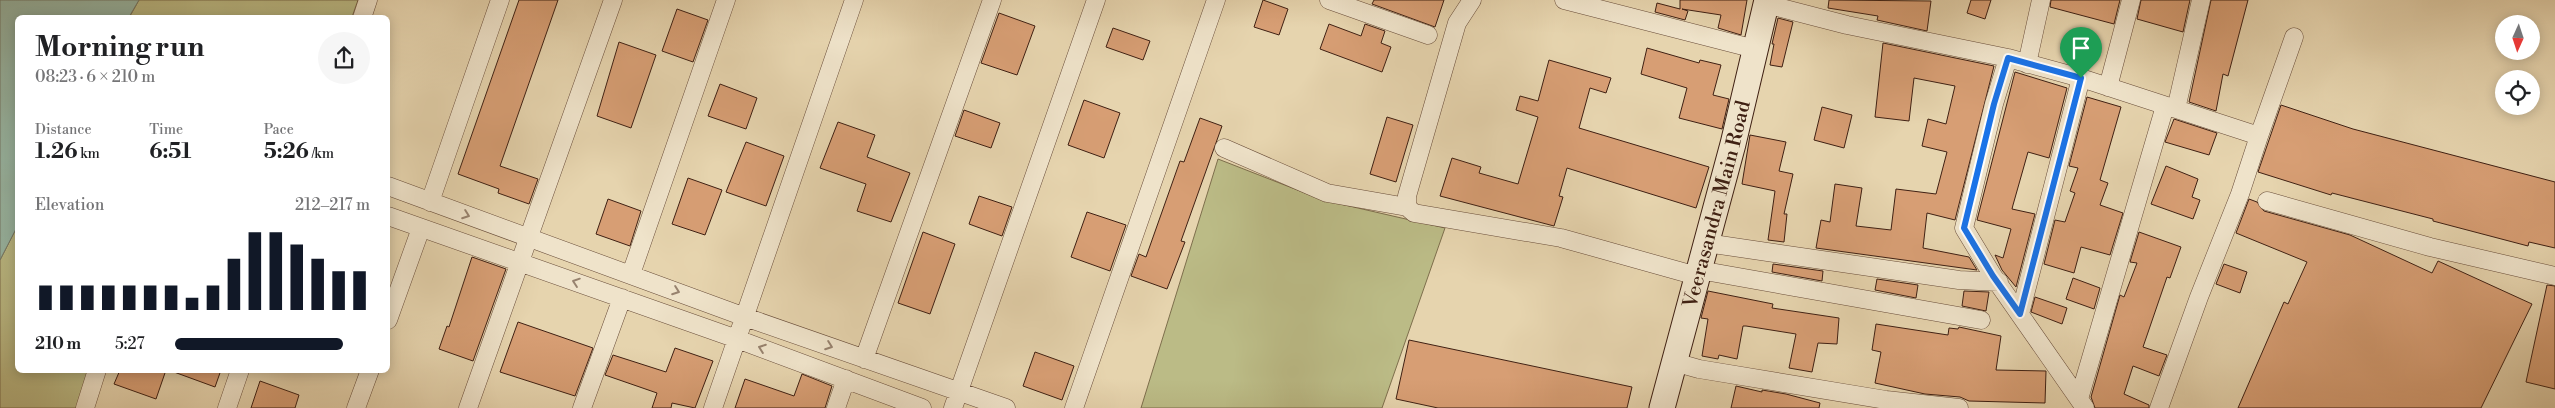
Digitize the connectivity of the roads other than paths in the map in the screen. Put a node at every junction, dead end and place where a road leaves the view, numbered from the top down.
1 (368, 0) edge
2 (500, 0) edge
3 (613, 0) edge
4 (726, 0) edge
5 (854, 0) edge
6 (992, 0) edge
7 (1096, 0) edge
8 (1216, 0) edge
9 (1329, 0) edge
10 (1472, 0) edge
11 (1564, 0) edge
12 (2041, 0) edge
13 (2131, 0) edge
14 (2201, 0) edge
15 (1767, 2) edge
16 (363, 15) edge
17 (1428, 35) dead end
18 (2294, 37) dead end
19 (1755, 49) junction
20 (2008, 58) junction
21 (2027, 64) junction
22 (2081, 78) junction
23 (2108, 87) junction
24 (2171, 107) junction
25 (2259, 136) junction
26 (1224, 148) dead end
27 (390, 187) edge
28 (430, 202) junction
29 (2267, 202) dead end
30 (1406, 207) junction
31 (390, 217) edge
32 (420, 228) junction
33 (527, 237) junction
34 (1706, 243) junction
35 (519, 262) junction
36 (1698, 273) junction
37 (631, 274) junction
38 (2555, 276) edge
39 (1999, 282) junction
40 (622, 298) junction
41 (390, 314) edge
42 (2020, 314) junction
43 (745, 316) junction
44 (1981, 320) dead end
45 (737, 339) junction
46 (864, 358) junction
47 (1674, 362) junction
48 (96, 373) edge
49 (239, 373) edge
50 (369, 373) edge
51 (846, 380) junction
52 (955, 400) edge
53 (2082, 403) edge
54 (85, 408) edge
55 (227, 408) edge
56 (356, 408) edge
57 (468, 408) edge
58 (582, 408) edge
59 (713, 408) edge
60 (836, 408) edge
61 (922, 408) edge
62 (1006, 408) edge
63 (1074, 408) edge
64 (1662, 408) edge
65 (1959, 408) edge
66 (2159, 408) edge

1 - 16 street
2 - 28 street
3 - 33 street
4 - 37 street
5 - 43 street
6 - 46 street
7 - 52 street
8 - 63 street
9 - 17 street
10 - 30 street
11 - 19 street
12 - 21 street
13 - 23 street
14 - 24 street
15 - 19 street, Veerasandra Main Road
15 - 20 street
18 - 25 street
19 - 34 street, Veerasandra Main Road
20 - 21 street
20 - 39 street
21 - 22 street
22 - 23 street
22 - 42 street
23 - 24 street
24 - 25 street
24 - 53 street
25 - 66 street
26 - 30 street
27 - 28 street
28 -> 33 street
29 - 38 street
30 - 36 street
31 - 32 street
32 - 35 street
32 - 41 street
33 - 35 street
33 - 37 street
34 - 36 street, Veerasandra Main Road
34 - 39 street
40 -> 35 street
35 - 57 street
36 - 44 street
36 - 47 street, Veerasandra Main Road
37 -> 43 street
39 - 42 street
40 - 45 street
40 - 58 street
42 - 53 street
43 - 45 street
43 -> 46 street
51 -> 45 street
45 - 59 street
46 - 52 street
47 - 64 street, Veerasandra Main Road
47 - 65 street
48 - 54 street
49 - 55 street
50 - 56 street
51 - 60 street
51 - 61 street
52 - 62 street

